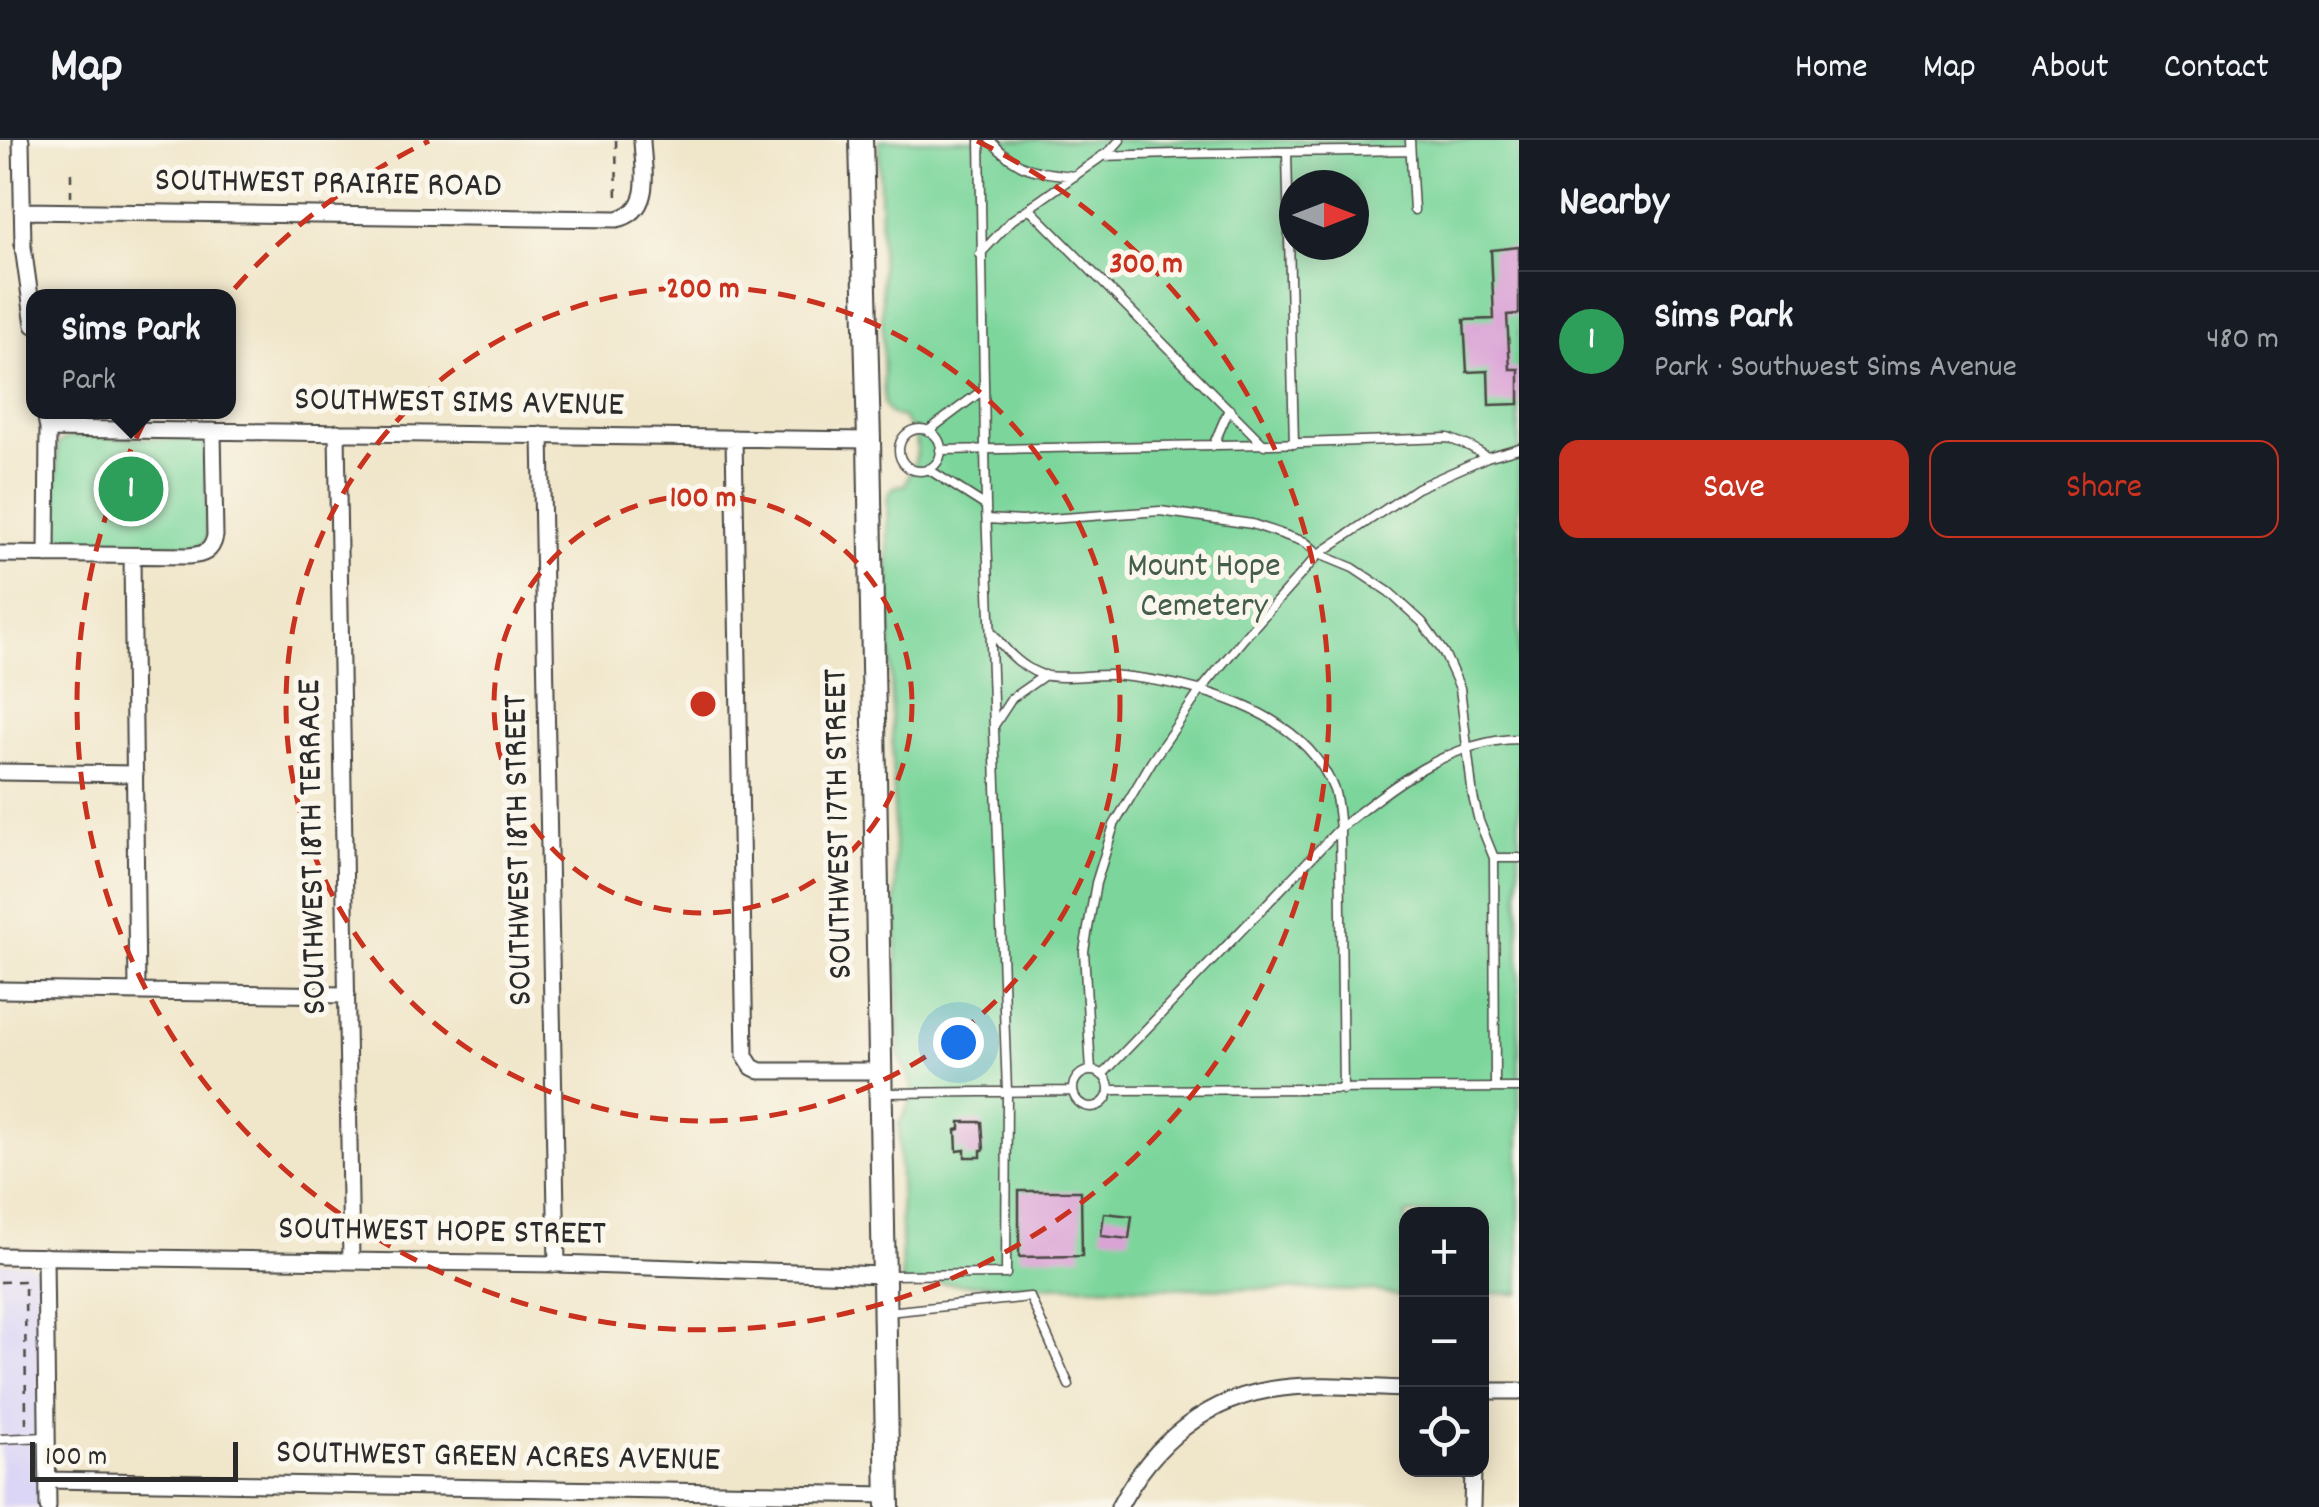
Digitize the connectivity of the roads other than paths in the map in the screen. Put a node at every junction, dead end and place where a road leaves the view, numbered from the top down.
1 (21, 140) edge
2 (642, 140) edge
3 (861, 140) edge
4 (980, 140) edge
5 (990, 140) edge
6 (1120, 140) edge
7 (1410, 145) edge
8 (1287, 153) junction
9 (1102, 156) junction
10 (1074, 176) junction
11 (1029, 208) junction
12 (1414, 210) dead end
13 (22, 211) junction
14 (980, 254) junction
15 (29, 289) edge
16 (983, 390) junction
17 (1229, 409) junction
18 (46, 420) edge
19 (213, 431) junction
20 (928, 431) junction
21 (336, 432) junction
22 (541, 435) junction
23 (734, 438) junction
24 (1264, 444) junction
25 (1294, 444) junction
26 (869, 445) junction
27 (1213, 446) junction
28 (985, 448) junction
29 (1519, 448) edge
30 (899, 450) junction
31 (940, 450) junction
32 (1487, 457) junction
33 (928, 469) junction
34 (986, 506) junction
35 (986, 518) junction
36 (0, 554) edge
37 (1320, 554) junction
38 (47, 555) junction
39 (132, 556) junction
40 (990, 632) junction
41 (1045, 676) junction
42 (1202, 690) junction
43 (994, 726) junction
44 (1519, 739) edge
45 (1468, 748) junction
46 (0, 772) edge
47 (135, 774) junction
48 (1340, 828) junction
49 (1494, 858) junction
50 (1519, 858) edge
51 (0, 990) edge
52 (138, 992) junction
53 (347, 995) junction
54 (1092, 1072) junction
55 (1102, 1075) junction
56 (880, 1082) junction
57 (1495, 1088) junction
58 (1519, 1088) edge
59 (1108, 1090) junction
60 (1343, 1090) junction
61 (1073, 1091) junction
62 (1007, 1092) junction
63 (0, 1256) edge
64 (45, 1256) junction
65 (351, 1260) junction
66 (557, 1264) junction
67 (883, 1275) junction
68 (884, 1312) junction
69 (1069, 1385) dead end
70 (1399, 1389) edge
71 (1489, 1390) edge
72 (1519, 1391) edge
73 (48, 1437) junction
74 (0, 1439) edge
75 (1473, 1477) edge
76 (48, 1480) junction
77 (888, 1501) edge
78 (48, 1507) edge
79 (1119, 1507) edge
80 (1472, 1507) edge

1 - 13 street
2 - 13 street, SOUTHWEST PRAIRIE ROAD
3 - 26 main road, SOUTHWEST 17TH STREET
4 - 14 lane
5 - 10 lane
6 - 9 lane
7 - 8 lane
7 - 12 lane
8 - 9 lane
8 - 25 lane
9 - 10 lane
10 - 11 lane
11 - 14 lane
11 - 17 lane
13 - 15 street
14 - 16 lane
16 - 20 lane
16 - 28 lane
17 - 24 lane
17 - 27 lane
18 - 19 street, SOUTHWEST SIMS AVENUE
18 - 38 street
19 - 21 street, SOUTHWEST SIMS AVENUE
19 - 39 street
20 - 30 lane
20 - 31 lane
21 - 22 street, SOUTHWEST SIMS AVENUE
21 - 53 street, SOUTHWEST 18TH TERRACE
22 - 23 street, SOUTHWEST SIMS AVENUE
22 - 66 street, SOUTHWEST 18TH STREET
23 - 26 street, SOUTHWEST SIMS AVENUE
23 - 56 street
24 - 25 lane
24 - 27 lane
25 - 32 lane
26 - 30 lane
26 - 56 main road, SOUTHWEST 17TH STREET
27 - 28 lane
28 - 31 lane
28 - 34 lane
29 - 32 lane
30 - 33 lane
31 - 33 lane
32 - 37 lane
33 - 34 lane
34 - 35 lane
35 - 37 lane
35 - 40 lane
36 - 38 street
37 - 42 lane
37 - 45 lane
38 - 39 street
39 - 47 street
40 - 41 lane
40 - 43 lane
41 - 42 lane
41 - 43 lane
42 - 48 lane
42 - 54 lane
43 - 62 lane
44 - 45 lane
45 - 48 lane
45 - 49 lane
46 - 47 street
47 - 52 street
48 - 55 lane
48 - 60 lane
49 - 50 lane
49 - 57 lane
51 - 52 street
52 - 53 street
53 - 65 street, SOUTHWEST 18TH TERRACE
54 - 55 lane
54 - 61 lane
55 - 59 lane
56 - 62 lane
56 - 67 main road, SOUTHWEST 17TH STREET
57 - 58 lane
57 - 60 lane
59 - 60 lane
59 - 61 lane
61 - 62 lane
62 - 67 lane
63 - 64 street, SOUTHWEST HOPE STREET
64 - 65 street, SOUTHWEST HOPE STREET
64 - 73 street
65 - 66 street, SOUTHWEST HOPE STREET
66 - 67 street, SOUTHWEST HOPE STREET
67 - 68 main road, SOUTHWEST 17TH STREET
68 - 69 lane
68 - 77 main road, SOUTHWEST 17TH STREET
70 - 79 street
71 - 72 street
73 - 74 lane
73 - 76 street
75 - 80 street
76 - 77 street, SOUTHWEST GREEN ACRES AVENUE
76 - 78 street

